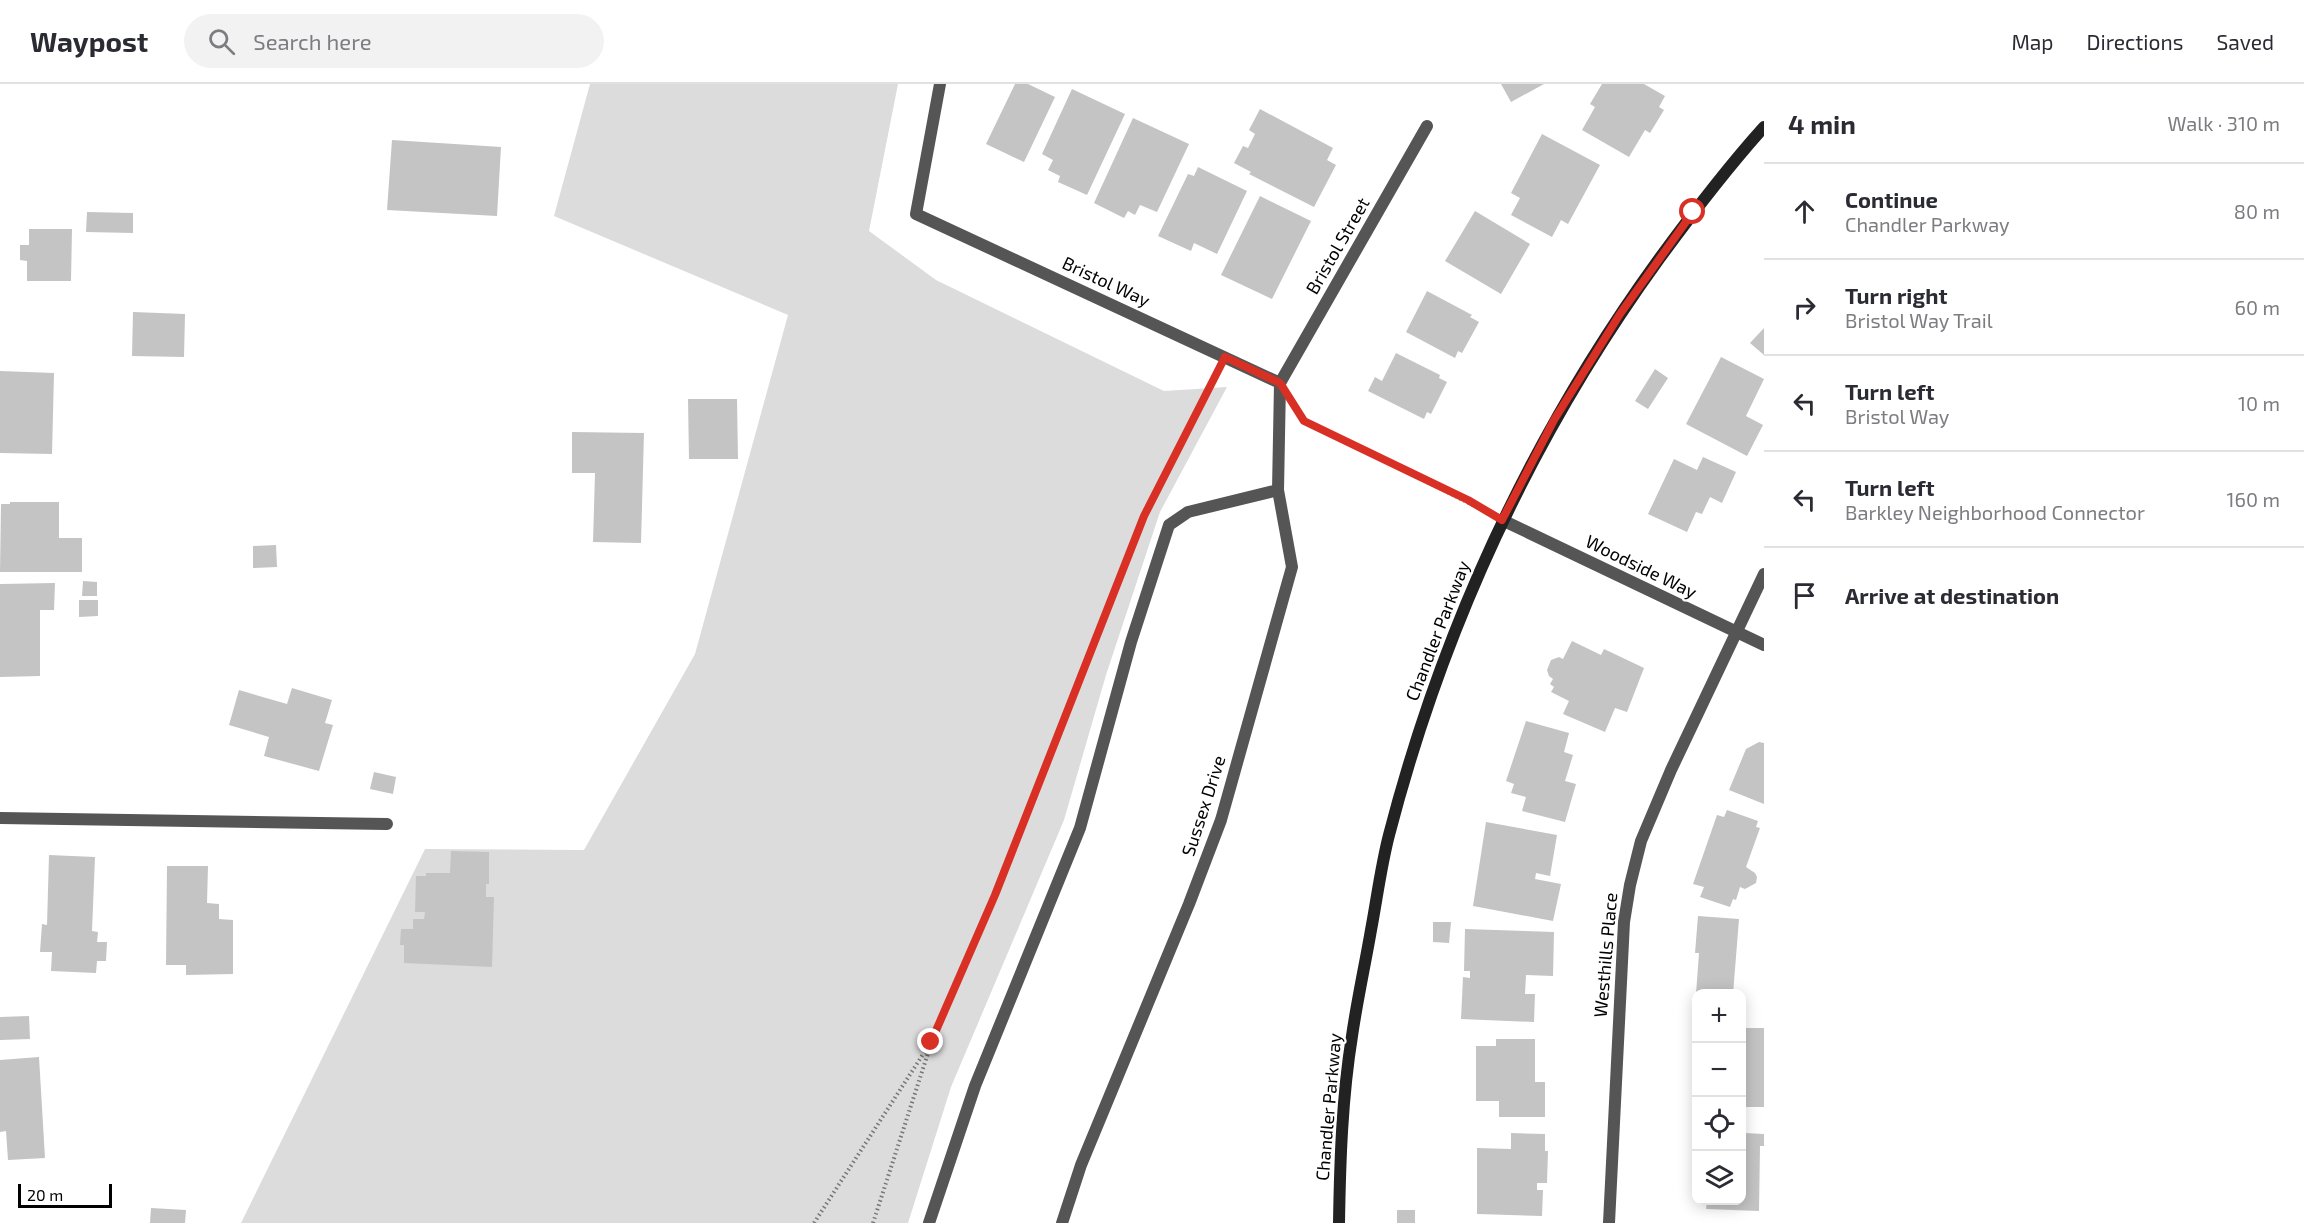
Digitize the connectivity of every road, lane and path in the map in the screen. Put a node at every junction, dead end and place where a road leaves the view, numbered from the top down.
1 (940, 84) edge
2 (1427, 126) dead end
3 (1764, 127) edge
4 (1225, 357) junction
5 (1280, 383) junction
6 (1278, 490) junction
7 (1502, 520) junction
8 (1764, 574) edge
9 (1736, 632) junction
10 (1764, 645) edge
11 (0, 818) edge
12 (387, 824) dead end
13 (931, 1042) junction
14 (814, 1223) edge
15 (873, 1223) edge
16 (929, 1223) edge
17 (1062, 1223) edge
18 (1339, 1223) edge
19 (1609, 1223) edge

1 - 4 street, Bristol Way
2 - 5 street, Bristol Street
3 - 7 street, Chandler Parkway
4 - 5 street, Bristol Way
4 - 13 path
5 - 6 street, Sussex Drive
5 - 7 path
6 - 16 street
6 - 17 street, Sussex Drive
7 - 9 street, Woodside Way
7 - 18 street, Chandler Parkway
8 - 9 street, Westhills Place
9 - 10 street, Woodside Way
9 - 19 street, Westhills Place
11 - 12 street
13 - 14 path
13 - 15 path

